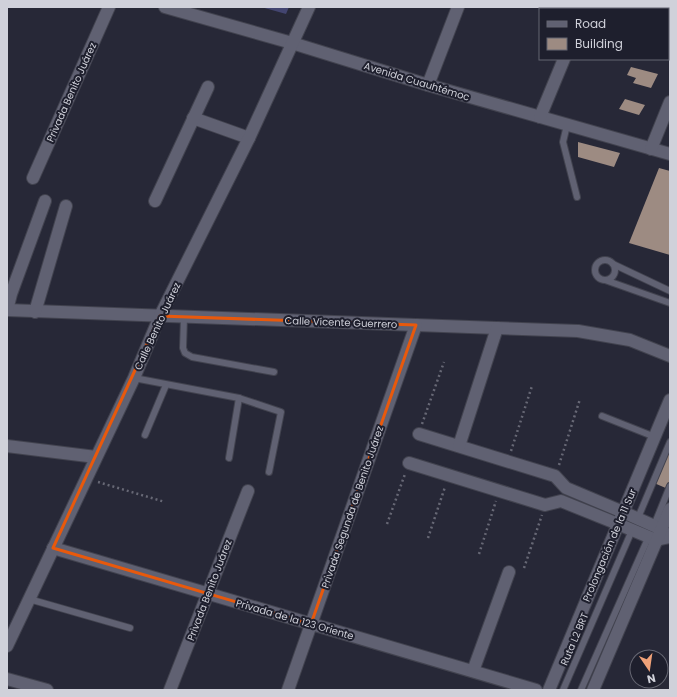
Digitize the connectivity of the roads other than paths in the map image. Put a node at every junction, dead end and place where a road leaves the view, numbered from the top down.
1 (109, 7) edge
2 (165, 7) edge
3 (309, 7) edge
4 (458, 7) edge
5 (292, 43) junction
6 (564, 60) edge
7 (428, 85) junction
8 (208, 87) dead end
9 (670, 102) edge
10 (540, 117) junction
11 (193, 118) junction
12 (567, 125) junction
13 (249, 138) junction
14 (650, 148) junction
15 (670, 154) edge
16 (34, 178) dead end
17 (577, 196) dead end
18 (155, 200) dead end
19 (46, 201) dead end
20 (66, 206) dead end
21 (613, 264) junction
22 (605, 280) junction
23 (670, 291) edge
24 (670, 303) edge
25 (7, 310) edge
26 (35, 312) junction
27 (160, 316) junction
28 (184, 317) junction
29 (416, 325) junction
30 (497, 328) junction
31 (670, 356) edge
32 (274, 372) dead end
33 (134, 378) junction
34 (166, 385) junction
35 (239, 398) junction
36 (670, 400) edge
37 (602, 416) dead end
38 (419, 434) dead end
39 (145, 435) dead end
40 (655, 437) junction
41 (670, 442) edge
42 (7, 446) edge
43 (459, 446) junction
44 (96, 457) junction
45 (229, 458) dead end
46 (409, 463) dead end
47 (269, 472) dead end
48 (670, 486) edge
49 (566, 488) junction
50 (248, 491) dead end
51 (561, 501) junction
52 (670, 509) edge
53 (623, 512) junction
54 (637, 519) junction
55 (618, 524) junction
56 (632, 530) junction
57 (664, 532) edge
58 (652, 539) junction
59 (54, 548) junction
60 (509, 572) dead end
61 (207, 593) junction
62 (29, 599) junction
63 (311, 624) junction
64 (130, 628) dead end
65 (7, 646) edge
66 (473, 671) junction
67 (7, 679) edge
68 (47, 690) edge
69 (170, 690) edge
70 (288, 690) edge
71 (536, 690) edge
72 (549, 690) edge
73 (563, 690) edge
74 (581, 690) edge
75 (593, 690) edge

1 - 16 street, Privada Benito Juárez
2 - 5 street, Avenida Cuauhtémoc
3 - 5 street, Calle Benito Juárez
4 - 7 street
5 - 7 street, Avenida Cuauhtémoc
5 - 13 street, Calle Benito Juárez
6 - 10 street
7 - 10 street, Avenida Cuauhtémoc
8 - 11 street
9 - 14 street
10 - 12 street, Avenida Cuauhtémoc
11 - 13 street
11 - 18 street
12 - 14 street, Avenida Cuauhtémoc
12 - 17 lane
13 - 27 street, Calle Benito Juárez
14 - 15 street, Avenida Cuauhtémoc
19 - 25 street
20 - 26 street
21 - 22 lane
21 - 22 lane
21 - 23 lane
22 - 24 lane
25 - 26 street, Calle Vicente Guerrero
26 - 27 street, Calle Vicente Guerrero
27 - 28 street, Calle Vicente Guerrero
27 - 33 street, Calle Benito Juárez
28 - 29 street, Calle Vicente Guerrero
28 - 32 lane
29 - 30 street, Calle Vicente Guerrero
29 - 63 street, Privada Segunda de Benito Juárez
30 - 31 street, Calle Vicente Guerrero
30 - 43 street
33 - 34 lane
33 - 44 street, Calle Benito Juárez
34 - 35 lane
34 - 39 lane
35 - 45 lane
35 - 47 lane
36 - 40 street, Prolongación de la 11 Sur
37 - 40 lane
38 - 43 street
40 - 53 street, Prolongación de la 11 Sur
41 - 54 lane, Ruta L2 BRT
42 - 44 street
43 - 49 street
44 - 59 street, Calle Benito Juárez
46 - 51 street
48 - 57 lane
49 - 51 street
49 - 53 street
50 - 61 street, Privada Benito Juárez
51 - 55 street
52 - 57 street
53 - 54 street
53 - 55 street, Prolongación de la 11 Sur
54 - 56 lane, Ruta L2 BRT
54 - 57 street
55 - 56 street
55 - 72 street, Prolongación de la 11 Sur
56 - 58 street
56 - 73 lane, Ruta L2 BRT
57 - 58 street
58 - 74 lane
58 - 75 street
59 - 61 street, Privada de la 123 Oriente
59 - 62 street, Calle Benito Juárez
60 - 66 street
61 - 63 street, Privada de la 123 Oriente
61 - 69 street, Privada Benito Juárez
62 - 64 lane
62 - 65 street, Calle Benito Juárez
63 - 66 street, Privada de la 123 Oriente
63 - 70 street, Privada Segunda de Benito Juárez
66 - 71 street, Privada de la 123 Oriente
67 - 68 street

